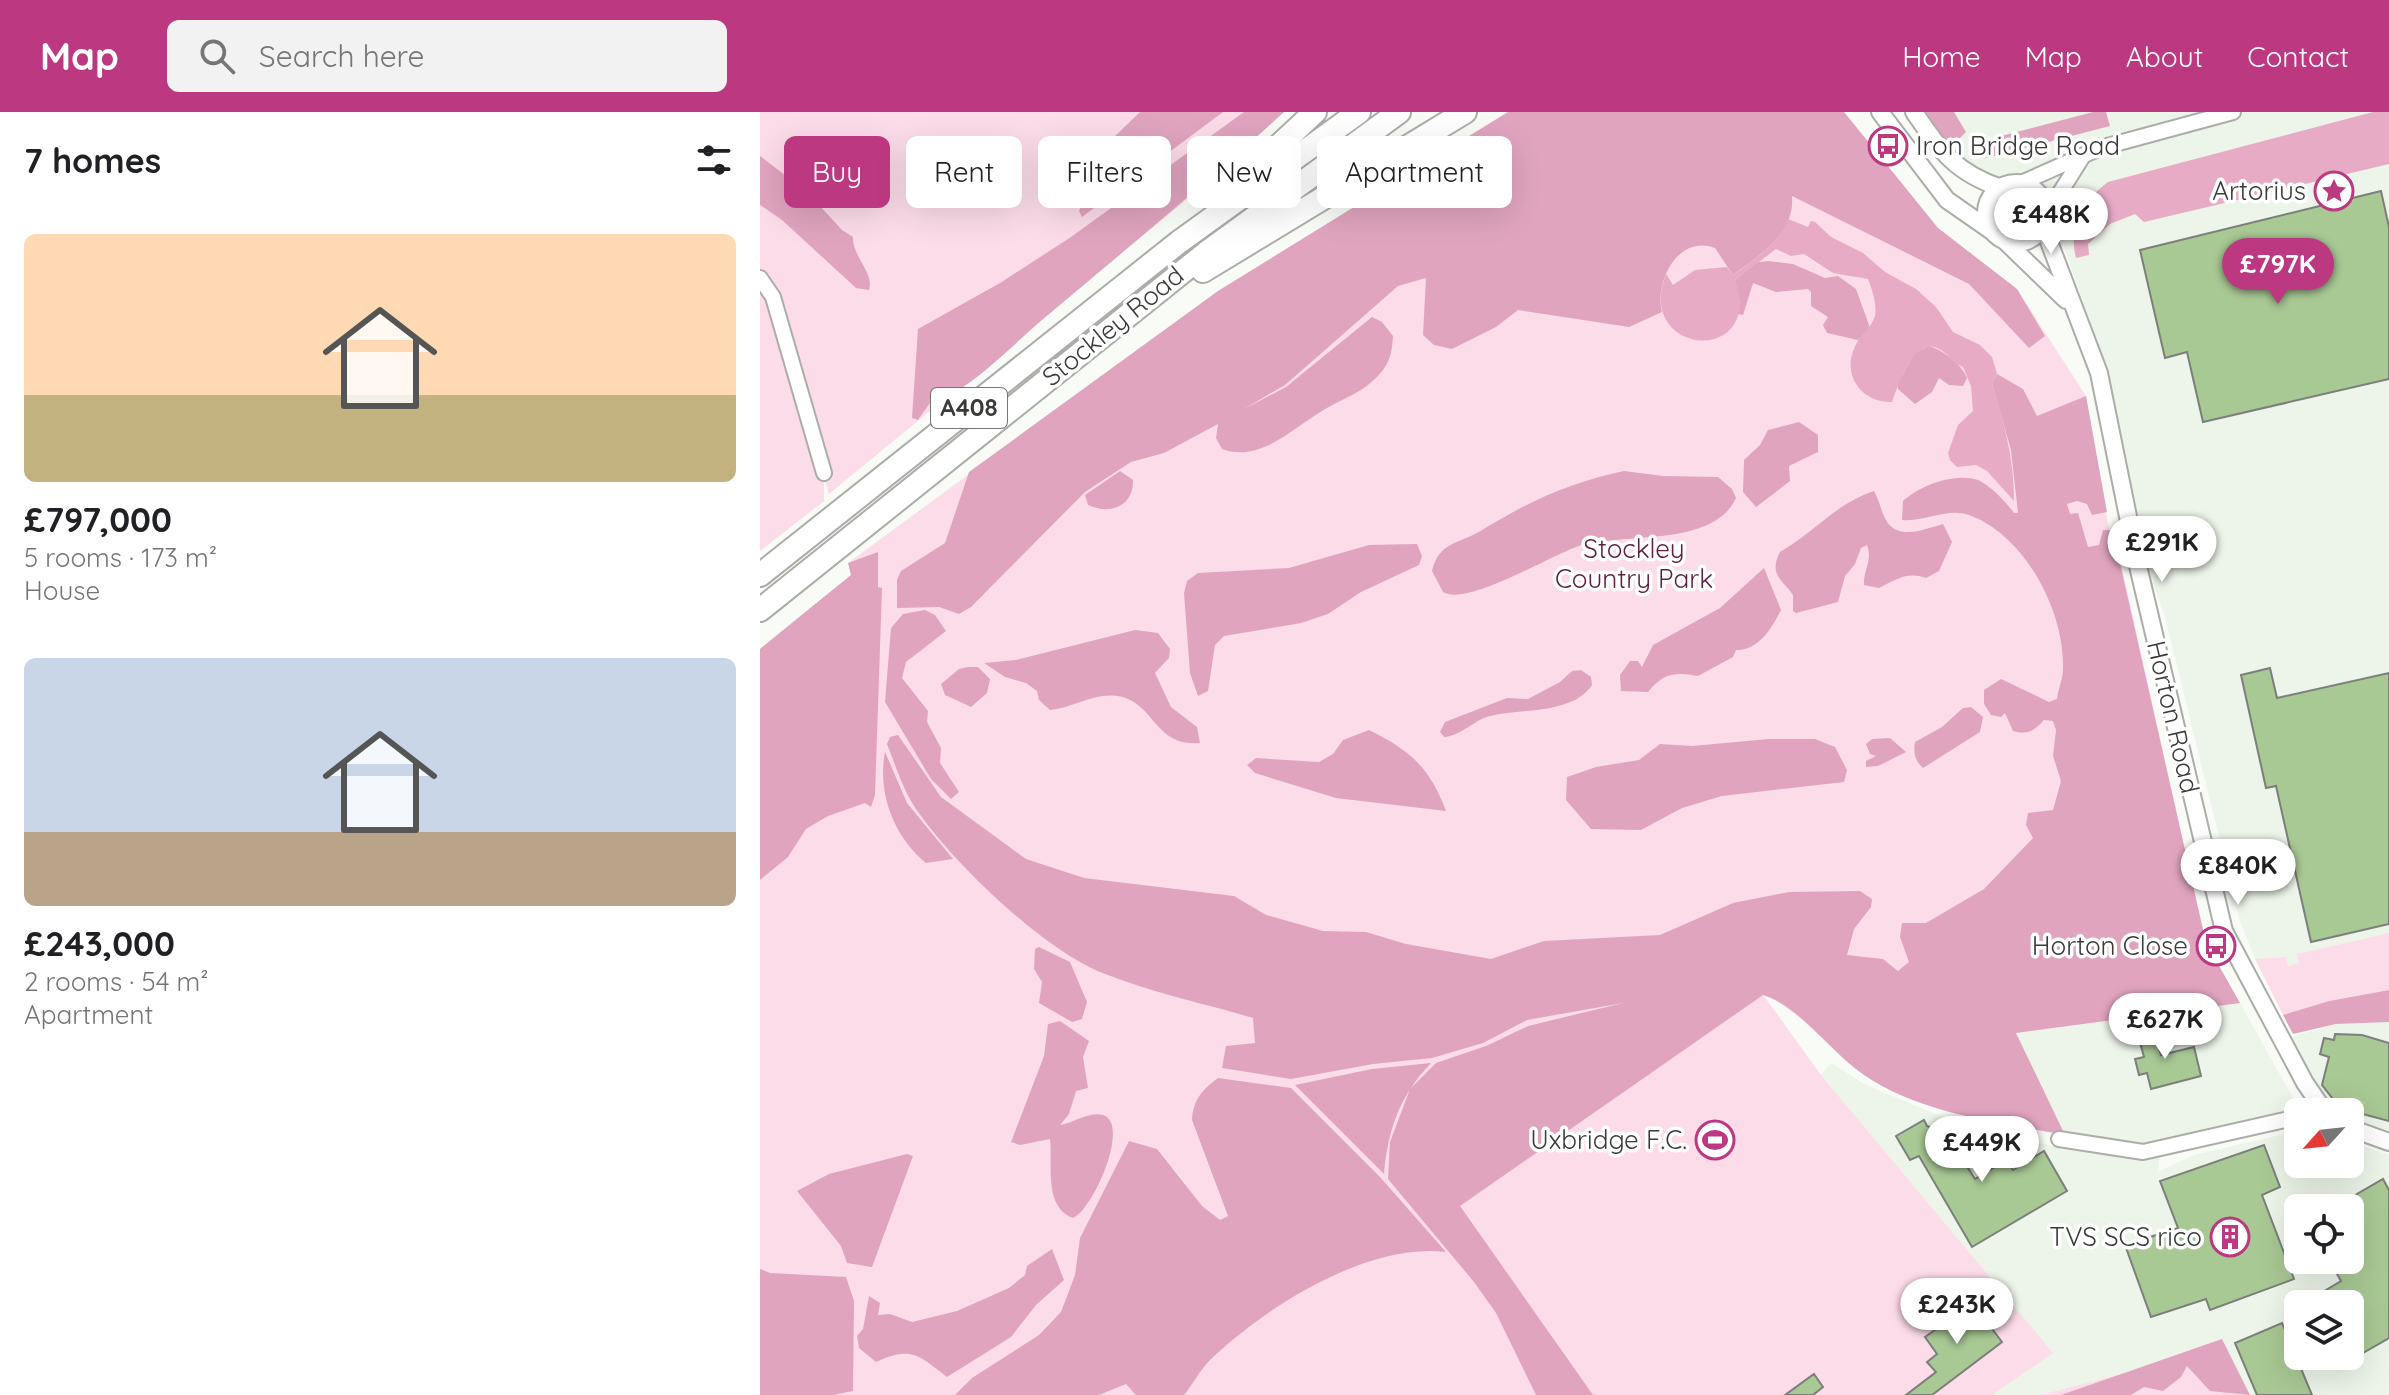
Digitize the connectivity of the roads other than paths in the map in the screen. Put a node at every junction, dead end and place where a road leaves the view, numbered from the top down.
1 (1315, 112) edge
2 (1359, 112) edge
3 (1399, 112) edge
4 (1465, 112) edge
5 (1880, 112) edge
6 (1914, 112) edge
7 (2233, 112) edge
8 (2084, 156) junction
9 (2019, 184) junction
10 (2001, 188) junction
11 (2044, 220) junction
12 (1999, 236) junction
13 (1179, 242) junction
14 (760, 278) edge
15 (2070, 304) junction
16 (1128, 316) junction
17 (824, 473) dead end
18 (760, 575) edge
19 (760, 610) edge
20 (2311, 1098) edge
21 (2284, 1120) edge
22 (2364, 1133) edge
23 (2059, 1139) dead end
24 (2389, 1142) edge

1 - 13 main road
2 - 13 main road, Stockley Road / A408
3 - 16 main road, Stockley Road / A408
4 - 16 main road
5 - 12 street, Horton Road
6 - 10 street
7 - 8 street
8 - 9 street
8 - 11 street
9 - 10 street
9 - 11 street
10 - 12 street
11 - 12 street
11 - 15 street, Horton Road
12 - 15 street, Horton Road
13 - 18 main road, Stockley Road / A408
14 - 17 street
15 - 20 street, Horton Road
16 - 19 main road, Stockley Road / A408
21 - 23 street
22 - 24 street

